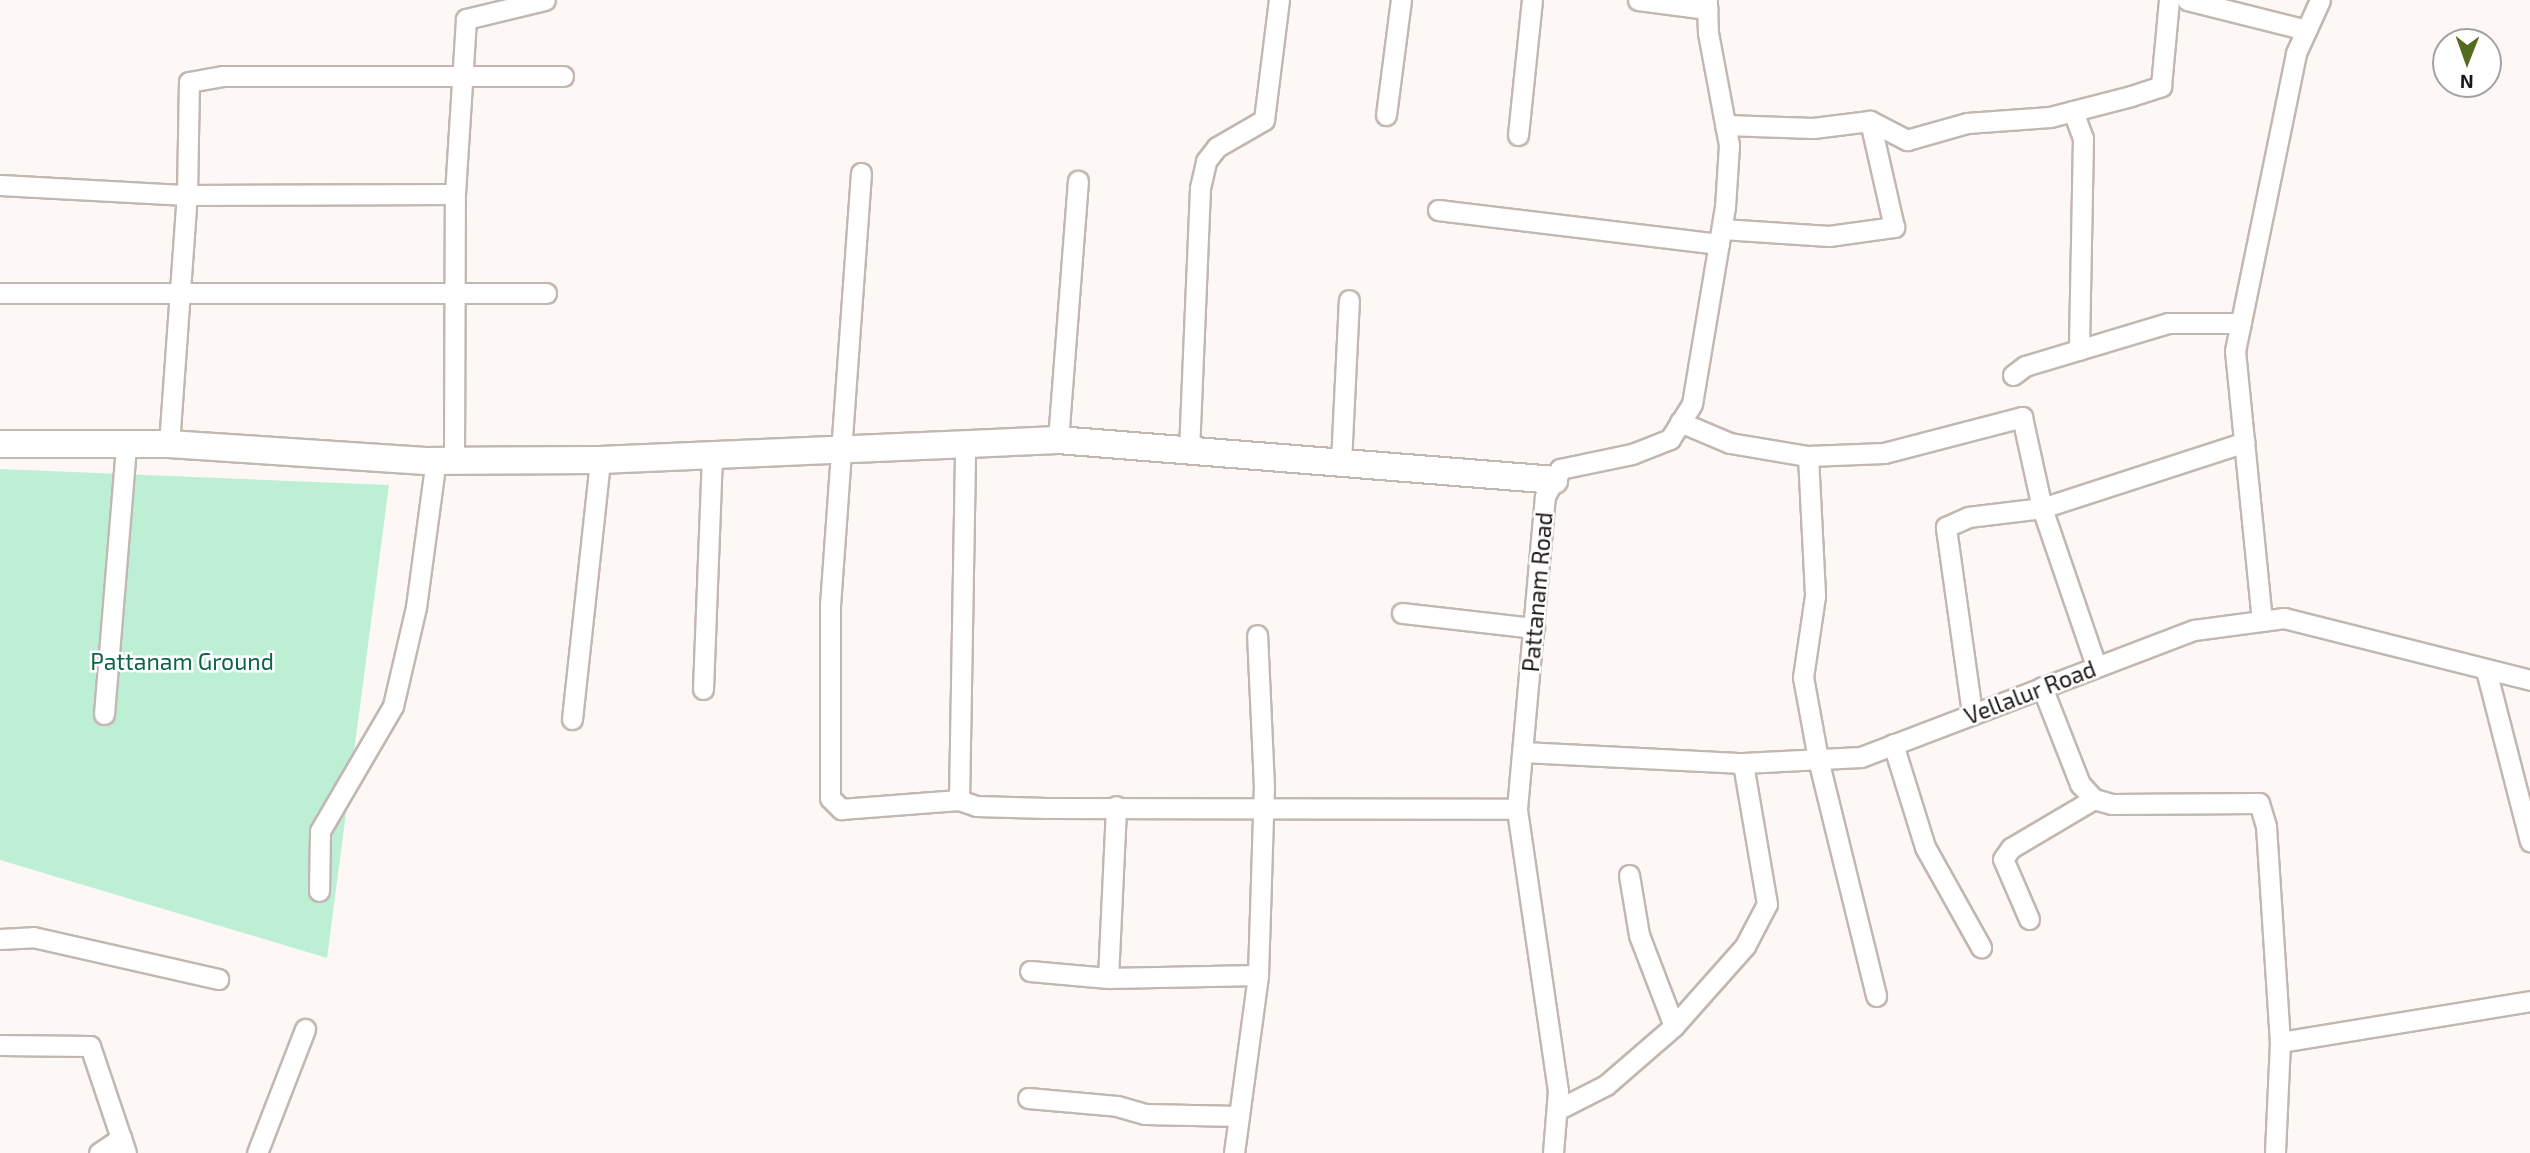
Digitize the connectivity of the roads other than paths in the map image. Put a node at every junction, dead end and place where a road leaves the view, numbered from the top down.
1 (545, 0) edge
2 (1279, 0) edge
3 (1401, 0) edge
4 (1532, 0) edge
5 (1638, 0) edge
6 (2169, 0) edge
7 (2187, 0) edge
8 (2320, 0) edge
9 (1707, 5) edge
10 (2306, 30) junction
11 (462, 76) junction
12 (563, 76) dead end
13 (2073, 111) junction
14 (1386, 115) dead end
15 (1870, 121) junction
16 (1725, 125) junction
17 (1518, 135) dead end
18 (861, 173) dead end
19 (1078, 181) dead end
20 (0, 186) edge
21 (455, 194) junction
22 (187, 195) junction
23 (1438, 210) dead end
24 (1720, 237) junction
25 (0, 293) edge
26 (180, 293) junction
27 (455, 293) junction
28 (546, 293) dead end
29 (1349, 300) dead end
30 (2241, 323) junction
31 (2079, 350) junction
32 (2013, 375) dead end
33 (1680, 422) junction
34 (1058, 440) junction
35 (2245, 442) junction
36 (965, 443) junction
37 (0, 444) edge
38 (126, 444) junction
39 (169, 444) junction
40 (840, 447) junction
41 (1189, 451) junction
42 (712, 454) junction
43 (1808, 456) junction
44 (445, 460) junction
45 (600, 460) junction
46 (1341, 463) junction
47 (1554, 480) junction
48 (2042, 508) junction
49 (1402, 613) dead end
50 (2262, 621) junction
51 (1534, 628) junction
52 (1257, 635) dead end
53 (2096, 666) junction
54 (2486, 670) junction
55 (2530, 680) edge
56 (2042, 687) junction
57 (703, 690) dead end
58 (104, 713) dead end
59 (1972, 713) junction
60 (572, 719) dead end
61 (1892, 744) junction
62 (1523, 752) junction
63 (1818, 759) junction
64 (1743, 763) junction
65 (2094, 799) junction
66 (958, 800) junction
67 (1116, 806) junction
68 (1263, 809) junction
69 (1517, 809) junction
70 (2530, 841) edge
71 (1629, 875) dead end
72 (319, 891) dead end
73 (2029, 919) dead end
74 (0, 939) edge
75 (1982, 947) dead end
76 (1030, 971) dead end
77 (1258, 975) junction
78 (1108, 978) junction
79 (218, 979) dead end
80 (1875, 996) dead end
81 (2530, 1001) edge
82 (1674, 1026) junction
83 (305, 1029) dead end
84 (2280, 1042) junction
85 (0, 1045) edge
86 (1028, 1098) dead end
87 (1557, 1110) junction
88 (1239, 1116) junction
89 (123, 1145) edge
90 (99, 1153) edge
91 (257, 1153) edge
92 (1234, 1153) edge
93 (1553, 1153) edge
94 (2274, 1153) edge

1 - 11 street
2 - 41 street
3 - 14 street
4 - 17 street
5 - 9 street
6 - 13 street
7 - 10 street
8 - 10 street
9 - 16 street, Pattanam Road
10 - 30 street
11 - 12 street
11 - 21 street
11 - 22 street
13 - 15 street
13 - 31 street
15 - 16 street
15 - 24 street
16 - 24 street, Pattanam Road
18 - 40 street
19 - 34 street
20 - 22 street
21 - 22 street
21 - 27 street
22 - 26 street
23 - 24 street
24 - 33 street, Pattanam Road
25 - 26 street
26 - 27 street
26 - 39 street
27 - 28 street
27 - 44 street
29 - 46 street
30 - 31 street
30 - 35 street
31 - 32 street
33 - 43 street
33 - 47 street, Pattanam Road
34 - 36 street
34 - 41 street
35 - 48 street
35 - 50 street
36 - 40 street
36 - 66 street
37 - 38 street
38 - 39 street
38 - 58 street
39 - 44 street
40 - 42 street
40 - 66 street
41 - 46 street
42 - 45 street
42 - 57 street
43 - 48 street
43 - 63 street
44 - 45 street
44 - 72 street
45 - 60 street
46 - 47 street
47 - 51 street, Pattanam Road
48 - 53 street
48 - 59 street
49 - 51 street
50 - 53 street, Vellalur Road
50 - 54 street, Vellalur Road
51 - 62 street, Pattanam Road
52 - 68 street
53 - 56 street, Vellalur Road
54 - 55 street, Vellalur Road
54 - 70 street
56 - 59 street, Vellalur Road
56 - 65 street
59 - 61 street, Vellalur Road
61 - 63 street, Vellalur Road
61 - 75 street
62 - 64 street, Vellalur Road
62 - 69 street, Pattanam Road
63 - 64 street, Vellalur Road
63 - 80 street
64 - 82 street
65 - 73 street
65 - 84 street
66 - 67 street
67 - 68 street
67 - 78 street
68 - 69 street
68 - 77 street
69 - 87 street, Pattanam Road
71 - 82 street
74 - 79 street
76 - 78 street
77 - 78 street
77 - 88 street
81 - 84 street
82 - 87 street
83 - 91 street
84 - 94 street
85 - 89 street
86 - 88 street
87 - 93 street, Pattanam Road
88 - 92 street
89 - 90 street

